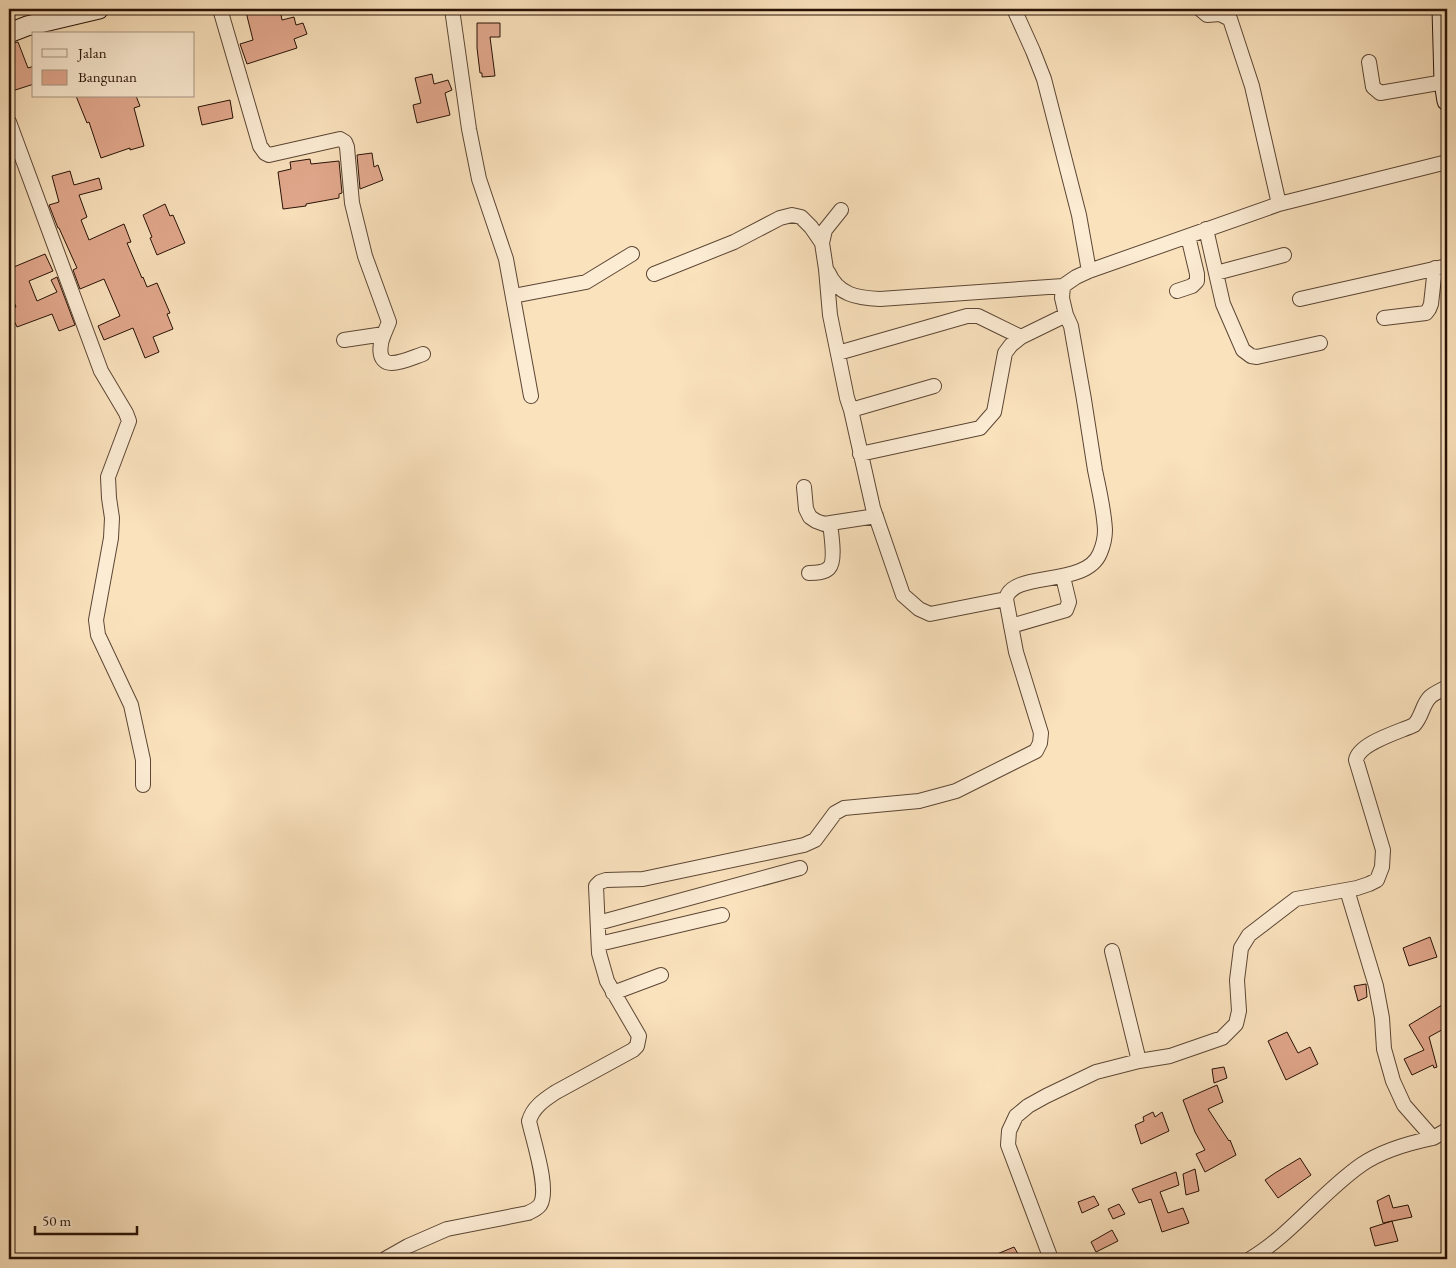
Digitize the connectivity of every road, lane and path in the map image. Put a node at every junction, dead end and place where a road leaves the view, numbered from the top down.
1 (99, 9) edge
2 (220, 9) edge
3 (452, 9) edge
4 (1014, 9) edge
5 (1200, 9) edge
6 (1442, 9) edge
7 (46, 22) edge
8 (9, 33) edge
9 (1369, 62) dead end
10 (1444, 82) junction
11 (1447, 101) edge
12 (9, 122) edge
13 (1447, 162) edge
14 (1279, 204) junction
15 (841, 210) dead end
16 (1206, 230) junction
17 (1188, 236) junction
18 (822, 243) junction
19 (632, 254) dead end
20 (1284, 255) dead end
21 (1441, 267) edge
22 (826, 269) junction
23 (1089, 271) junction
24 (1216, 273) junction
25 (654, 274) dead end
26 (1063, 286) junction
27 (1177, 291) dead end
28 (512, 296) junction
29 (1300, 299) dead end
30 (1066, 314) junction
31 (1384, 318) dead end
32 (384, 334) junction
33 (1020, 337) junction
34 (344, 340) dead end
35 (1320, 343) dead end
36 (838, 353) junction
37 (423, 354) dead end
38 (934, 386) dead end
39 (531, 396) dead end
40 (852, 410) junction
41 (860, 454) junction
42 (804, 487) dead end
43 (876, 516) junction
44 (830, 523) junction
45 (809, 573) dead end
46 (1064, 577) junction
47 (1006, 599) junction
48 (1011, 626) junction
49 (1447, 687) edge
50 (143, 785) dead end
51 (800, 868) dead end
52 (1347, 890) junction
53 (722, 915) dead end
54 (598, 923) junction
55 (599, 944) junction
56 (1112, 951) dead end
57 (661, 975) dead end
58 (613, 993) junction
59 (1139, 1061) junction
60 (1447, 1130) edge
61 (1433, 1138) junction
62 (384, 1259) edge
63 (1052, 1259) edge
64 (1250, 1259) edge

1 - 7 street
2 - 32 street
3 - 28 street
4 - 23 street
5 - 14 street
6 - 10 street
7 - 8 street
9 - 10 street
10 - 11 street
12 - 50 street
13 - 14 street
14 - 16 street
15 - 18 street
16 - 17 street
16 - 24 street
17 - 23 street
17 - 27 street
18 - 22 street
18 - 25 street
19 - 28 street
20 - 24 street
21 - 29 street
21 - 31 street
22 - 26 street
22 - 36 street
23 - 26 street
24 - 35 street
26 - 30 street
28 - 39 street
30 - 33 street
30 - 46 street
32 - 34 street
32 - 37 street
33 - 36 street
33 - 41 street
36 - 40 street
38 - 40 street
40 - 41 street
41 - 43 street
42 - 44 street
43 - 44 street
43 - 47 street
44 - 45 street
46 - 47 street
46 - 48 street
47 - 48 street
48 - 54 street
49 - 52 street
51 - 54 street
52 - 59 street
52 - 61 street
53 - 55 street
54 - 55 street
55 - 58 street
56 - 59 street
57 - 58 street
58 - 62 street
59 - 63 street
60 - 61 street
61 - 64 street

